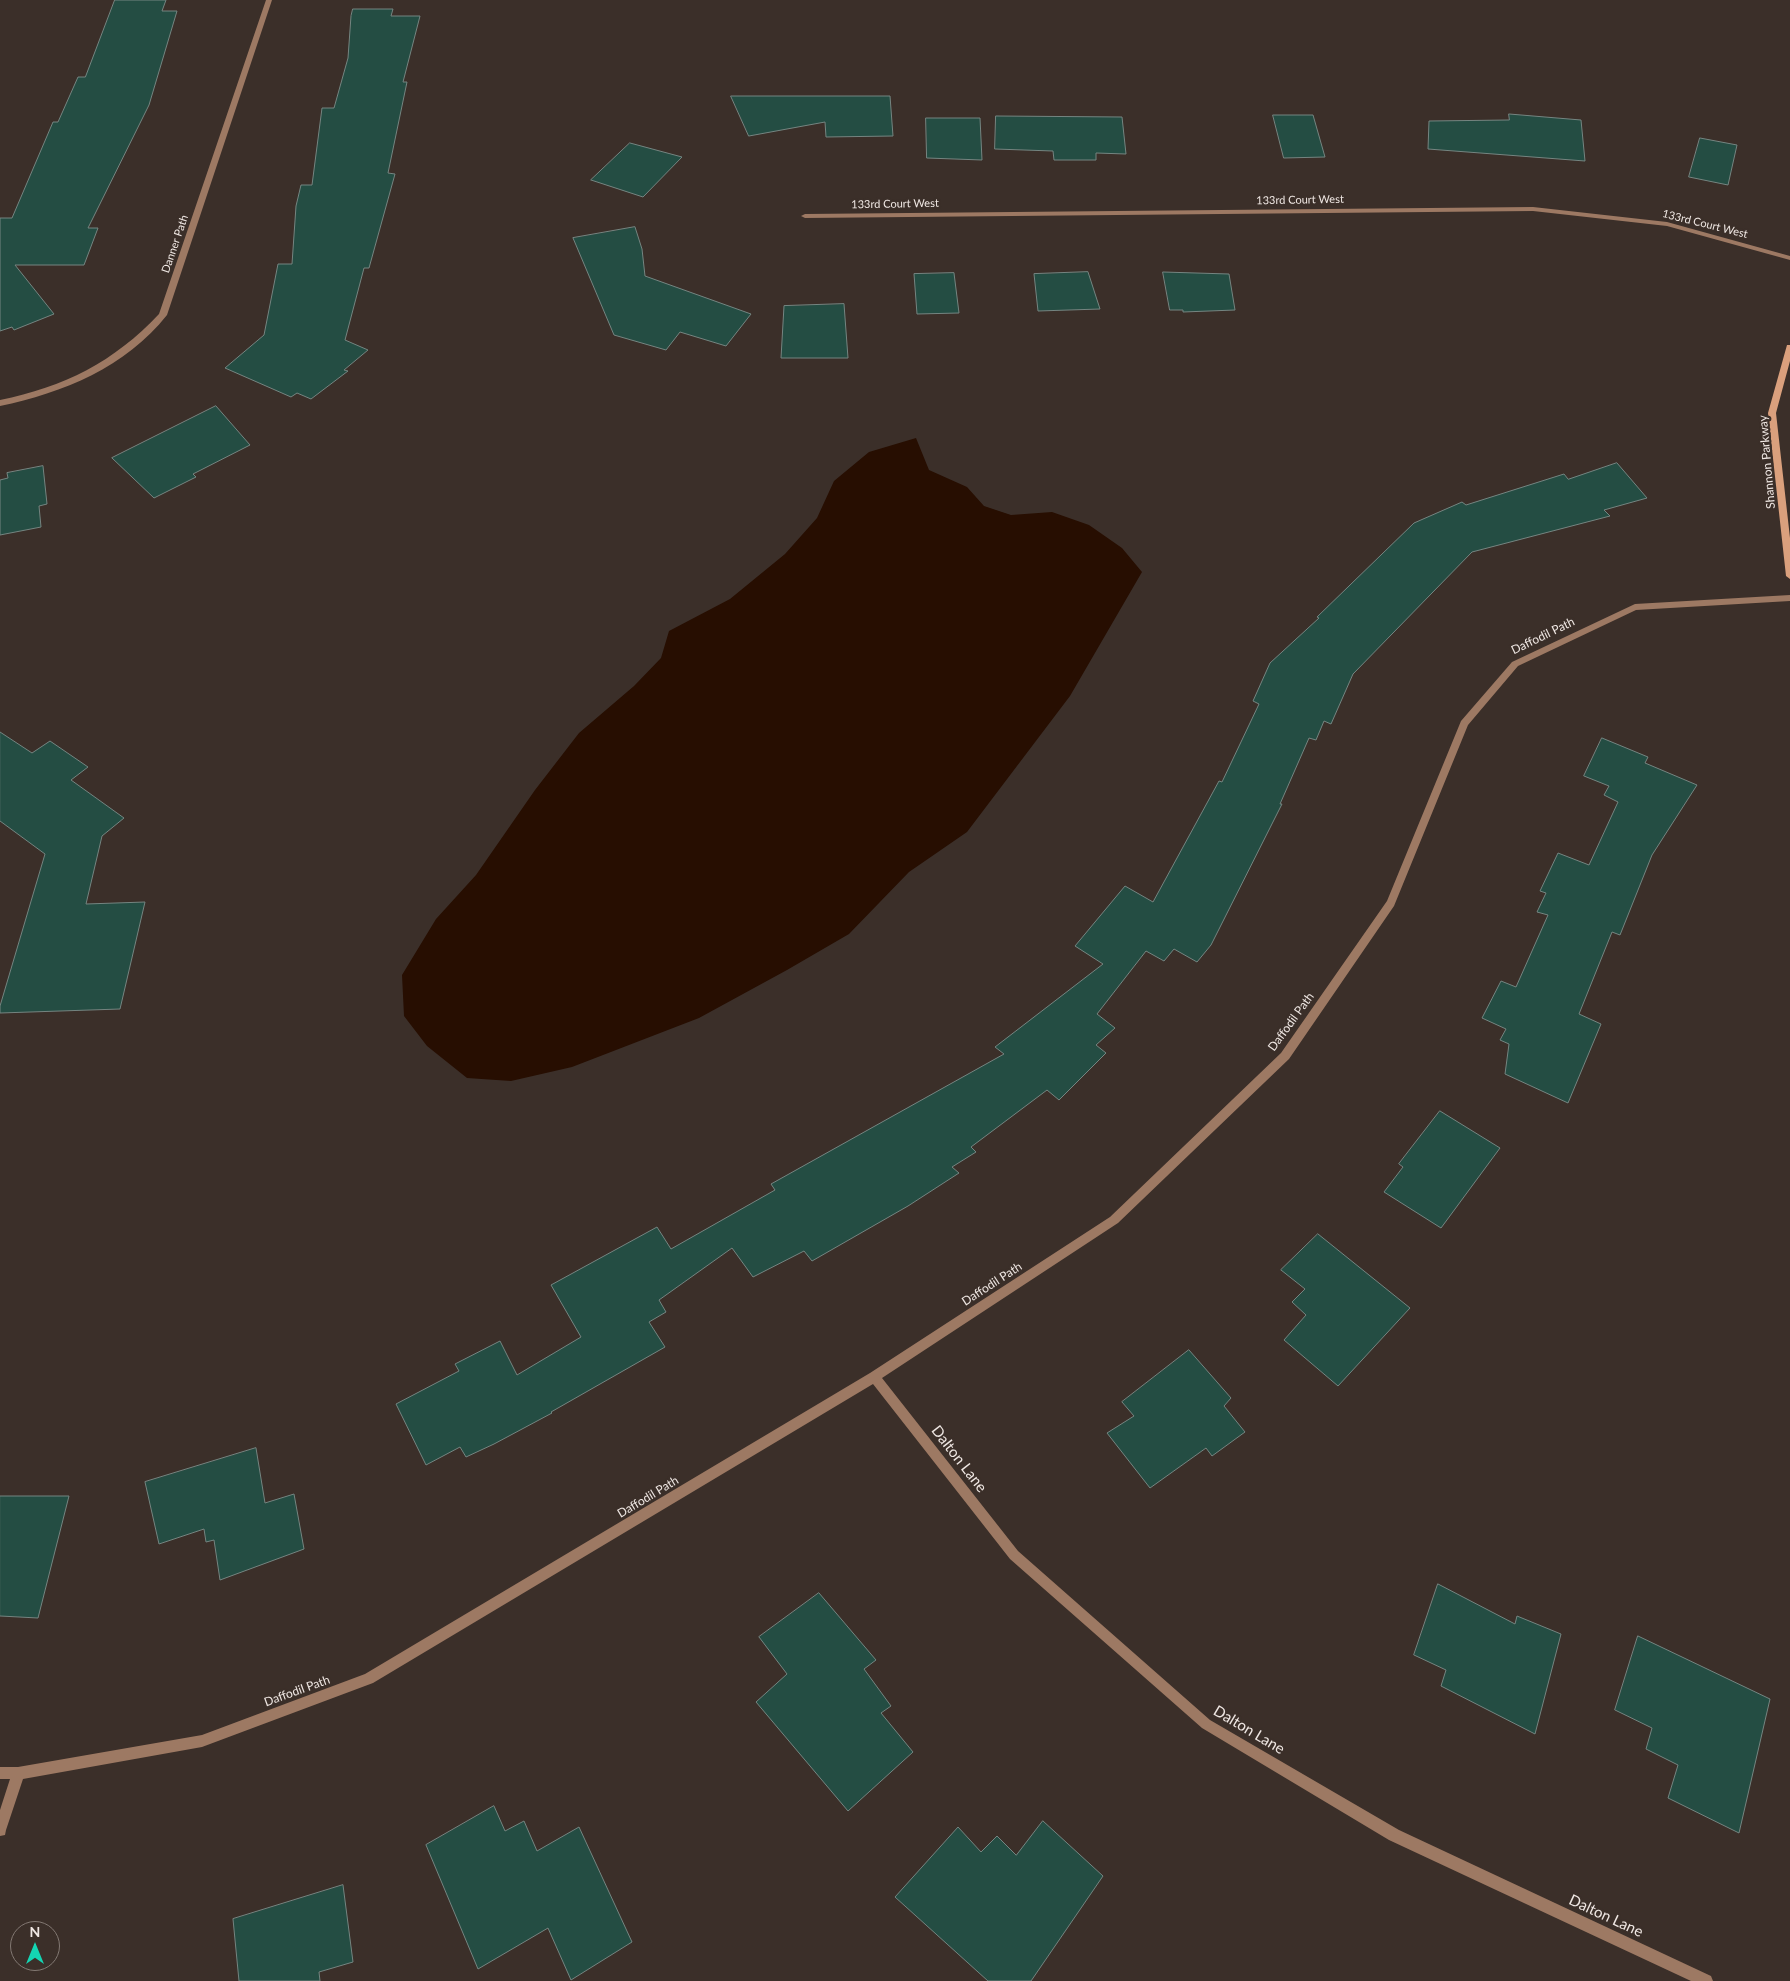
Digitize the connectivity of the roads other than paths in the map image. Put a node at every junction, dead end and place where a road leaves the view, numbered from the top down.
1 (268, 0) edge
2 (804, 216) dead end
3 (1790, 258) edge
4 (1790, 347) edge
5 (0, 404) edge
6 (1790, 576) edge
7 (1790, 598) edge
8 (874, 1377) junction
9 (0, 1773) edge
10 (18, 1774) junction
11 (0, 1830) edge
12 (1706, 1981) edge

1 - 5 street, Danner Path
2 - 3 street, 133rd Court West
4 - 6 street, Shannon Parkway
7 - 8 street, Daffodil Path
8 - 10 street, Daffodil Path
8 - 12 street, Dalton Lane
9 - 10 street, Daffodil Path
10 - 11 street

